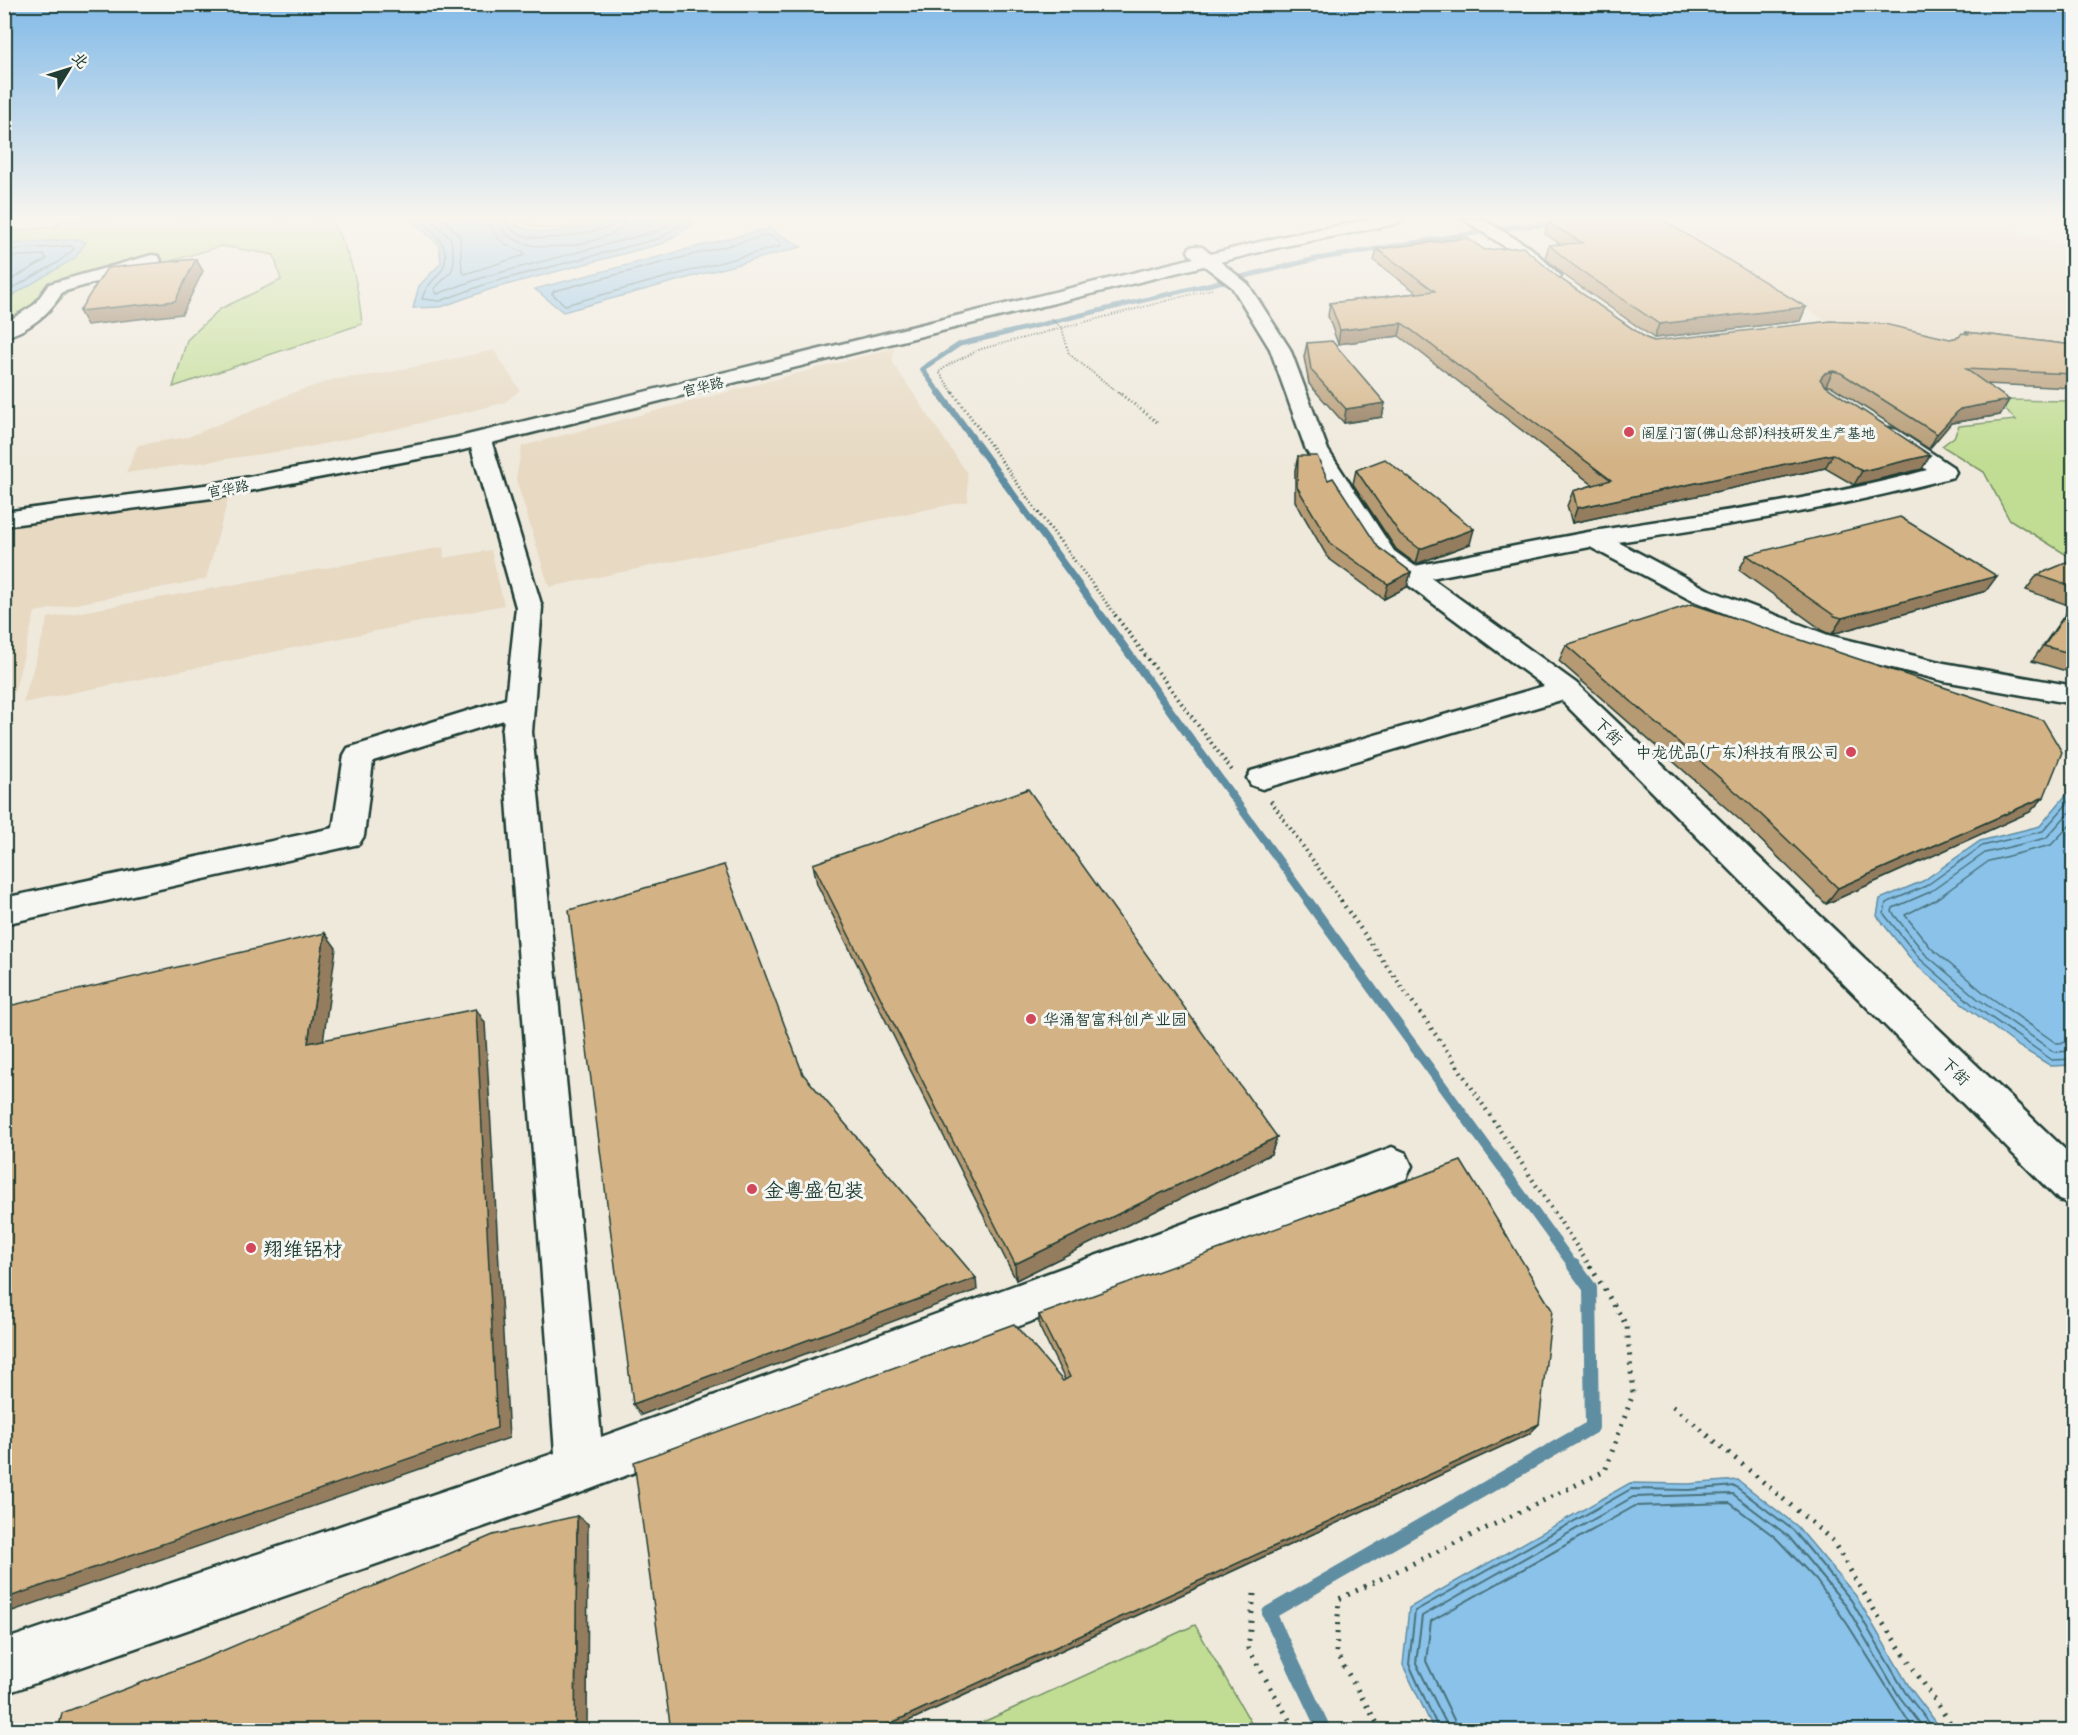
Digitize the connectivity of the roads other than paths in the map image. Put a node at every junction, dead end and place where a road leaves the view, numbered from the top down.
1 (49, 300) edge
2 (1016, 300) edge
3 (1029, 300) edge
4 (1247, 300) edge
5 (4, 331) edge
6 (1875, 426) edge
7 (480, 440) junction
8 (4, 503) edge
9 (4, 519) edge
10 (1593, 539) junction
11 (1411, 574) junction
12 (1566, 689) junction
13 (2073, 695) edge
14 (519, 705) junction
15 (1256, 785) road end
16 (4, 911) edge
17 (1392, 1166) dead end
18 (2073, 1186) edge
19 (580, 1469) junction
20 (4, 1666) edge

1 - 5 street
2 - 8 street, 官华路
3 - 7 street, 官华路
4 - 11 street, 下街
6 - 10 street
7 - 9 street, 官华路
7 - 14 street
10 - 11 street
10 - 13 street
11 - 12 street, 下街
12 - 15 street
12 - 18 street, 下街
14 - 16 street
14 - 19 street
17 - 19 street
19 - 20 street

